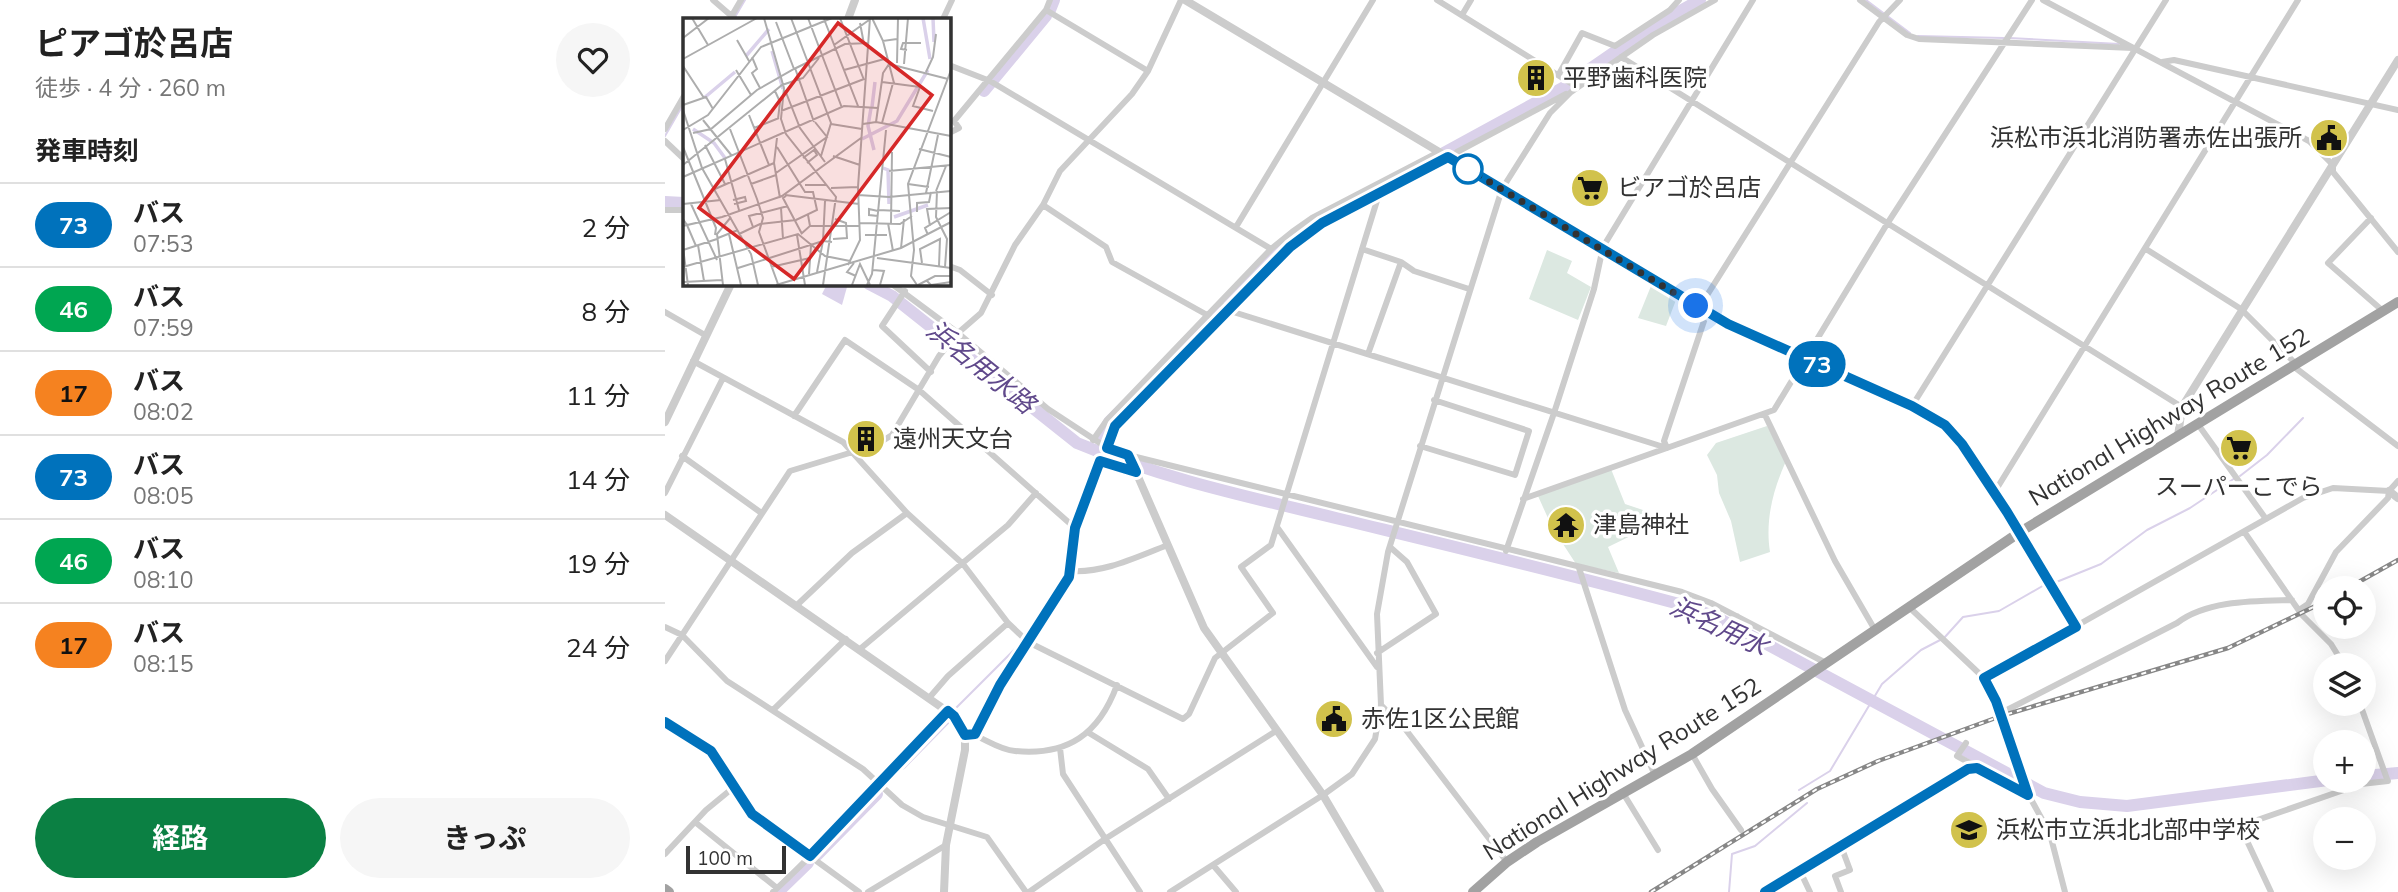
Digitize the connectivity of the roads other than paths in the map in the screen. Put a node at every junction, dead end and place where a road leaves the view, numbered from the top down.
1 (713, 0) edge
2 (741, 0) edge
3 (855, 0) edge
4 (952, 0) edge
5 (1050, 0) edge
6 (1183, 0) edge
7 (1373, 0) edge
8 (1437, 0) edge
9 (1471, 0) edge
10 (1679, 0) edge
11 (1715, 0) edge
12 (1752, 0) edge
13 (1860, 0) edge
14 (1900, 0) edge
15 (2032, 0) edge
16 (2043, 0) edge
17 (2166, 0) edge
18 (2298, 0) edge
19 (1046, 10) junction
20 (1462, 15) junction
21 (1883, 17) junction
22 (732, 18) edge
23 (851, 18) edge
24 (943, 18) edge
25 (2007, 42) junction
26 (2136, 48) junction
27 (1621, 57) junction
28 (2398, 60) edge
29 (2162, 62) junction
30 (950, 65) edge
31 (1148, 71) junction
32 (1559, 74) junction
33 (2252, 78) junction
34 (991, 81) junction
35 (1324, 83) junction
36 (1574, 89) junction
37 (683, 98) edge
38 (1692, 102) junction
39 (2237, 102) junction
40 (2372, 104) junction
41 (2398, 110) edge
42 (665, 129) edge
43 (950, 133) edge
44 (1090, 140) junction
45 (666, 142) edge
46 (1445, 155) junction
47 (683, 158) edge
48 (1790, 163) junction
49 (2333, 165) junction
50 (1502, 189) junction
51 (1379, 194) junction
52 (1043, 205) junction
53 (665, 210) edge
54 (683, 210) edge
55 (2371, 218) junction
56 (1887, 224) junction
57 (1236, 227) junction
58 (2397, 247) edge
59 (1272, 249) junction
60 (1362, 249) junction
61 (2146, 249) junction
62 (1604, 251) junction
63 (1401, 262) junction
64 (950, 266) edge
65 (730, 285) edge
66 (893, 285) edge
67 (1986, 286) junction
68 (1469, 289) junction
69 (903, 294) junction
70 (992, 295) junction
71 (2398, 302) edge
72 (1223, 307) junction
73 (2241, 309) junction
74 (1703, 310) junction
75 (2383, 311) junction
76 (665, 312) edge
77 (1209, 316) junction
78 (705, 335) junction
79 (956, 335) junction
80 (1332, 344) junction
81 (2085, 348) junction
82 (1787, 351) joint
83 (1369, 354) junction
84 (1805, 359) junction
85 (693, 361) junction
86 (2293, 366) junction
87 (931, 372) junction
88 (723, 378) junction
89 (1441, 378) junction
90 (919, 390) junction
91 (1434, 400) junction
92 (1912, 406) junction
93 (2182, 407) junction
94 (1554, 413) junction
95 (1765, 415) junction
96 (794, 416) junction
97 (665, 422) edge
98 (2197, 423) junction
99 (2178, 436) junction
100 (1093, 440) junction
101 (1420, 446) junction
102 (2398, 446) edge
103 (1107, 448) junction
104 (1667, 448) junction
105 (854, 453) junction
106 (1128, 455) junction
107 (682, 456) junction
108 (1136, 472) junction
109 (2398, 481) edge
110 (2389, 491) junction
111 (665, 493) edge
112 (1036, 493) junction
113 (1994, 493) junction
114 (1285, 496) junction
115 (2398, 498) edge
116 (1523, 499) junction
117 (760, 512) junction
118 (907, 513) junction
119 (665, 515) edge
120 (2266, 519) junction
121 (1396, 524) junction
122 (1277, 527) junction
123 (1075, 528) junction
124 (2020, 532) junction
125 (2245, 533) junction
126 (1168, 545) junction
127 (1390, 547) junction
128 (1506, 551) junction
129 (731, 558) junction
130 (963, 564) junction
131 (1071, 571) junction
132 (1580, 571) junction
133 (2292, 600) junction
134 (797, 605) junction
135 (1910, 608) junction
136 (2299, 610) junction
137 (1736, 618) junction
138 (1008, 623) junction
139 (665, 627) edge
140 (2076, 627) junction
141 (1732, 630) dead end
142 (1875, 630) junction
143 (682, 635) junction
144 (845, 639) junction
145 (1028, 642) junction
146 (860, 649) junction
147 (1377, 653) junction
148 (2337, 653) edge
149 (1221, 655) junction
150 (665, 662) edge
151 (1823, 665) junction
152 (1377, 667) junction
153 (1984, 678) junction
154 (1117, 685) junction
155 (929, 698) junction
156 (1381, 705) junction
157 (773, 710) junction
158 (948, 711) junction
159 (2001, 713) junction
160 (2365, 716) edge
161 (665, 722) edge
162 (1276, 731) junction
163 (1089, 733) junction
164 (975, 734) junction
165 (965, 735) junction
166 (1966, 743) dead end
167 (1060, 748) junction
168 (1692, 754) junction
169 (1977, 768) junction
170 (1655, 775) junction
171 (880, 784) junction
172 (734, 788) junction
173 (2027, 792) junction
174 (1623, 793) junction
175 (1323, 795) junction
176 (1168, 799) junction
177 (695, 822) junction
178 (950, 825) junction
179 (1741, 830) dead end
180 (1105, 839) junction
181 (946, 845) junction
182 (1841, 846) junction
183 (1658, 850) dead end
184 (665, 854) edge
185 (810, 856) junction
186 (1507, 862) junction
187 (1213, 865) junction
188 (1800, 871) junction
189 (883, 888) edge
190 (775, 890) edge
191 (859, 892) edge
192 (868, 892) edge
193 (944, 892) edge
194 (1028, 892) edge
195 (1140, 892) edge
196 (1170, 892) edge
197 (1236, 892) edge
198 (1380, 892) edge
199 (1473, 892) edge
200 (1765, 892) edge
201 (1810, 892) edge
202 (1841, 892) edge
203 (2065, 892) edge
204 (2271, 892) edge

1 - 22 street
2 - 22 street
3 - 23 street
4 - 24 street
5 - 19 street
6 - 31 street
6 - 35 street
7 - 35 street
8 - 20 street
9 - 20 street
10 - 32 street
11 - 27 street
12 - 38 street
13 - 21 street
14 - 21 street
15 - 25 street
16 - 26 street
17 - 26 street
18 - 33 street
19 - 31 street
19 - 34 street
20 - 32 street
21 - 25 street
21 - 48 street
25 - 26 street
25 - 56 street
26 - 29 street
26 - 67 street
27 - 36 street
27 - 38 street
28 - 40 street
29 - 33 street
29 - 39 street
30 - 34 street
31 - 44 street
32 - 36 street
33 - 39 street
33 - 40 street
34 - 43 street
34 - 44 street
35 - 46 street
35 - 57 street
36 - 46 street
36 - 50 street
37 - 42 street
38 - 48 street
38 - 62 street
39 - 49 street
39 - 61 street
40 - 41 street
40 - 49 street
44 - 52 street
44 - 57 street
45 - 47 street
46 - 50 street
46 - 51 street
46 - 59 street
48 - 56 street
48 - 74 street
49 - 55 street
49 - 73 street
50 - 62 street
50 - 68 street
51 - 60 street
51 - 72 street
52 - 70 street
52 - 77 street
53 - 54 street
55 - 58 street
55 - 75 street
56 - 67 street
56 - 84 street
57 - 59 street
59 - 72 street
60 - 63 street
60 - 80 street
61 - 73 street
61 - 81 street
62 - 74 street
62 - 94 street
63 - 68 street
63 - 83 street
64 - 70 street
65 - 78 street
66 - 69 street
67 - 81 street
67 - 92 street
68 - 89 street
69 - 79 street
69 - 87 street
70 - 79 street
71 - 75 highway, National Highway Route 152
72 - 77 street
72 - 80 street
72 - 103 street
73 - 86 street
73 - 93 street
74 - 82 street
74 - 104 street
75 - 86 highway, National Highway Route 152
76 - 78 street
77 - 100 street
78 - 85 street
79 - 87 street
79 - 100 street
80 - 83 street
80 - 114 street
81 - 93 street
81 - 113 street
82 - 84 street
83 - 89 street
84 - 92 street
84 - 95 street
85 - 88 street
85 - 97 street
86 - 98 highway, National Highway Route 152
86 - 102 street
87 - 90 street
88 - 96 street
88 - 107 street
89 - 91 street
89 - 94 street
90 - 96 street
90 - 105 street
90 - 112 street
91 - 101 street
91 - 101 street
92 - 113 street
93 - 99 street
94 - 104 street
94 - 116 street
95 - 104 street
95 - 142 street
96 - 105 street
98 - 99 highway, National Highway Route 152
98 - 120 street
99 - 124 highway, National Highway Route 152
100 - 103 street
101 - 121 street
103 - 106 street
104 - 116 street
105 - 117 street
105 - 118 street
106 - 108 street
106 - 114 street
107 - 111 street
107 - 117 street
108 - 123 street
108 - 126 street
109 - 110 street
110 - 115 street
110 - 120 street
110 - 136 street
112 - 123 street
112 - 130 street
113 - 124 street
114 - 121 street
114 - 122 street
116 - 128 street
117 - 129 street
118 - 130 street
118 - 134 street
119 - 129 street
120 - 125 street
121 - 127 street
121 - 128 street
122 - 149 street
122 - 152 street
123 - 131 street
124 - 135 highway, National Highway Route 152
124 - 140 street
125 - 133 street
125 - 140 street
126 - 131 street
126 - 149 street
127 - 147 street
127 - 147 street
128 - 132 street
129 - 134 street
129 - 143 street
130 - 138 street
130 - 146 street
131 - 145 street
132 - 137 street
132 - 170 street
133 - 136 street
133 - 159 street
134 - 144 street
135 - 142 highway, National Highway Route 152
135 - 153 street
136 - 148 street
137 - 141 street
137 - 151 street
138 - 145 street
138 - 155 street
139 - 143 street
140 - 153 street
142 - 151 highway, National Highway Route 152
143 - 150 street
143 - 157 street
144 - 146 street
144 - 157 street
145 - 154 street
145 - 164 street
146 - 155 street
147 - 152 street
149 - 154 street
149 - 162 street
151 - 168 highway, National Highway Route 152
152 - 156 street
153 - 159 street
154 - 163 street
155 - 158 street
156 - 175 street
156 - 186 street
157 - 171 street
158 - 165 street
158 - 171 street
159 - 173 street
160 - 204 street
161 - 172 street
162 - 175 street
162 - 176 street
163 - 167 street
163 - 176 street
164 - 165 street
164 - 167 street
165 - 178 street
166 - 169 street
167 - 180 street
168 - 170 highway, National Highway Route 152
168 - 179 street
169 - 173 street
169 - 182 street
170 - 174 highway, National Highway Route 152
171 - 178 street
171 - 185 street
172 - 177 street
172 - 185 street
173 - 203 street
174 - 183 street
174 - 186 highway, National Highway Route 152
175 - 187 street
175 - 198 street
176 - 180 street
177 - 184 street
177 - 190 street
178 - 181 street
178 - 194 street
180 - 194 street
180 - 195 street
181 - 189 street
181 - 193 street
182 - 188 street
182 - 202 street
185 - 190 street
185 - 191 street
186 - 199 highway, National Highway Route 152
187 - 196 street
187 - 197 street
188 - 200 street
188 - 201 street
189 - 192 street

